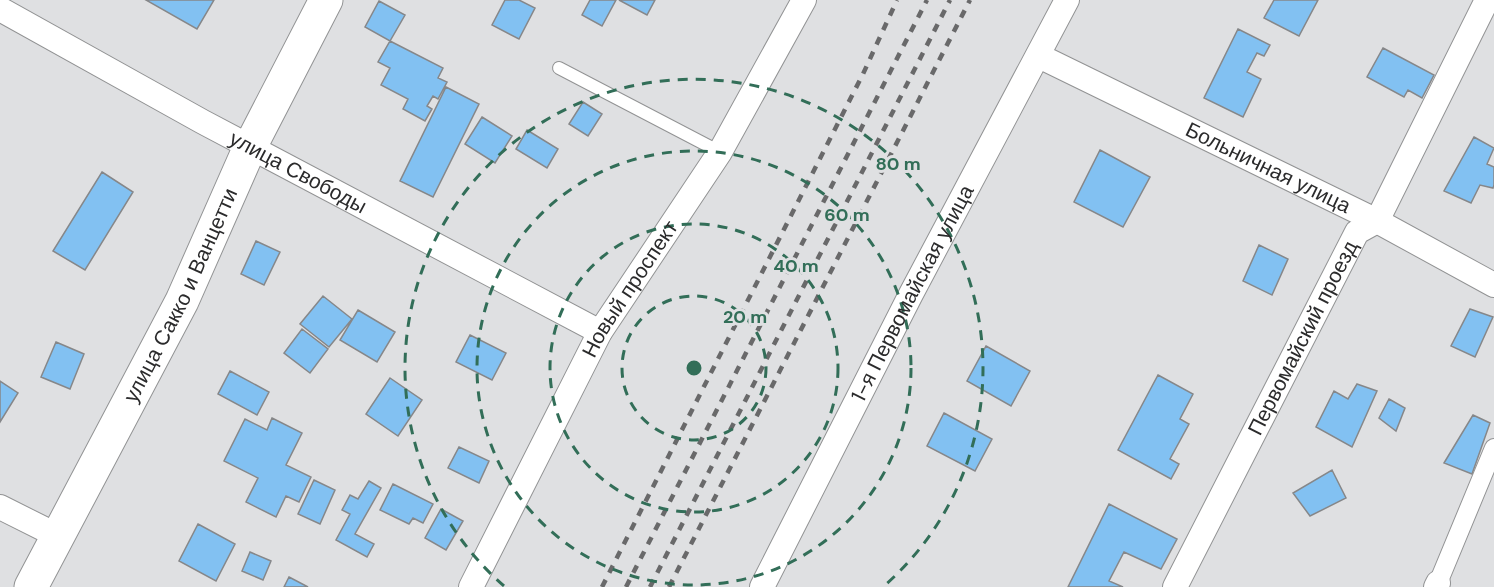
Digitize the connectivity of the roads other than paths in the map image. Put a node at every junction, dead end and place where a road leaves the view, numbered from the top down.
1 (326, 0) edge
2 (804, 0) edge
3 (1067, 0) edge
4 (1487, 0) edge
5 (0, 9) edge
6 (1039, 56) junction
7 (559, 68) dead end
8 (250, 147) junction
9 (720, 152) junction
10 (1377, 221) junction
11 (1494, 285) edge
12 (600, 332) junction
13 (1494, 448) edge
14 (0, 507) edge
15 (58, 536) junction
16 (1437, 585) edge
17 (31, 587) edge
18 (471, 587) edge
19 (762, 587) edge
20 (1174, 587) edge

1 - 8 main road, улица Сакко и Ванцетти
2 - 9 street, Новый проспект
3 - 6 street, 1-я Первомайская улица
4 - 10 street, Первомайский проезд
5 - 8 street, улица Свободы
6 - 10 street, Больничная улица
6 - 19 street, 1-я Первомайская улица
7 - 9 lane
8 - 12 street, улица Свободы
8 - 15 main road, улица Сакко и Ванцетти
9 - 12 street, Новый проспект
10 - 11 street, Больничная улица
10 - 20 street, Первомайский проезд
12 - 18 street, Новый проспект
13 - 16 street
14 - 15 street
15 - 17 main road, улица Сакко и Ванцетти

